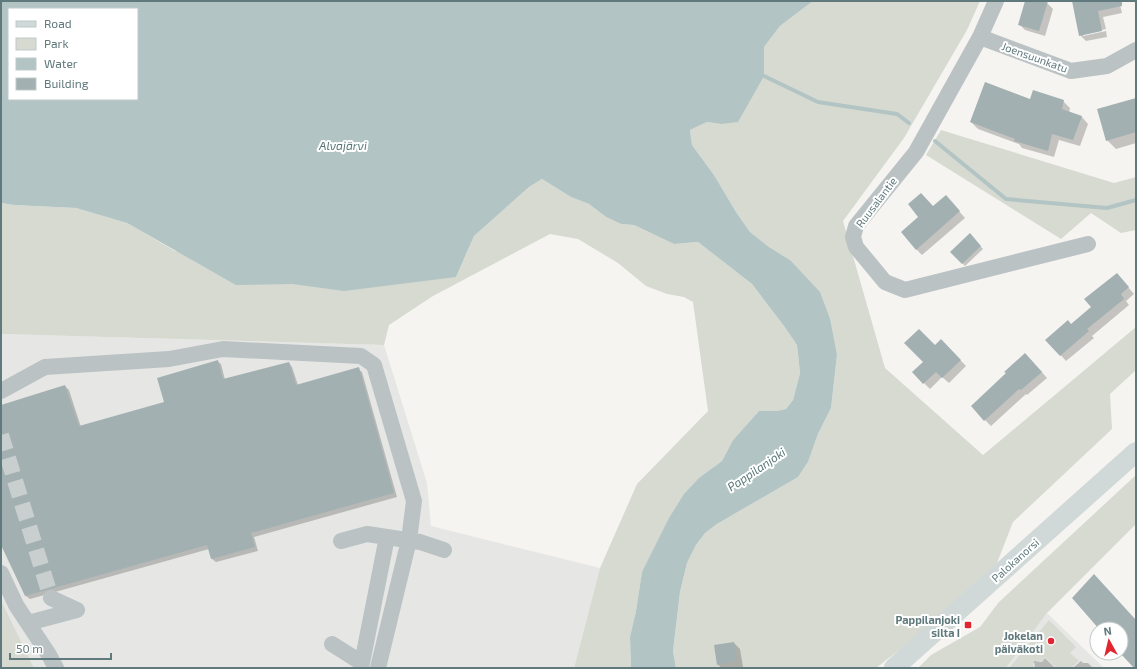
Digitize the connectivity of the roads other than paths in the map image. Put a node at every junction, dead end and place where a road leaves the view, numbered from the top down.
1 (996, 1) edge
2 (980, 37) junction
3 (1136, 50) edge
4 (1088, 244) dead end
5 (1, 391) edge
6 (1136, 452) edge
7 (387, 537) junction
8 (409, 540) junction
9 (341, 541) dead end
10 (444, 550) dead end
11 (1, 573) edge
12 (51, 598) dead end
13 (28, 623) junction
14 (332, 644) dead end
15 (362, 666) edge
16 (56, 668) edge
17 (378, 668) edge
18 (894, 668) edge

1 - 2 street, Ruusalantie
2 - 3 street, Joensuunkatu
2 - 4 street, Ruusalantie
5 - 8 street
6 - 18 main road, Palokanorsi
7 - 8 street
7 - 9 street
7 - 15 street
8 - 10 street
8 - 17 street
11 - 13 street
12 - 13 street
13 - 16 street
14 - 15 street

